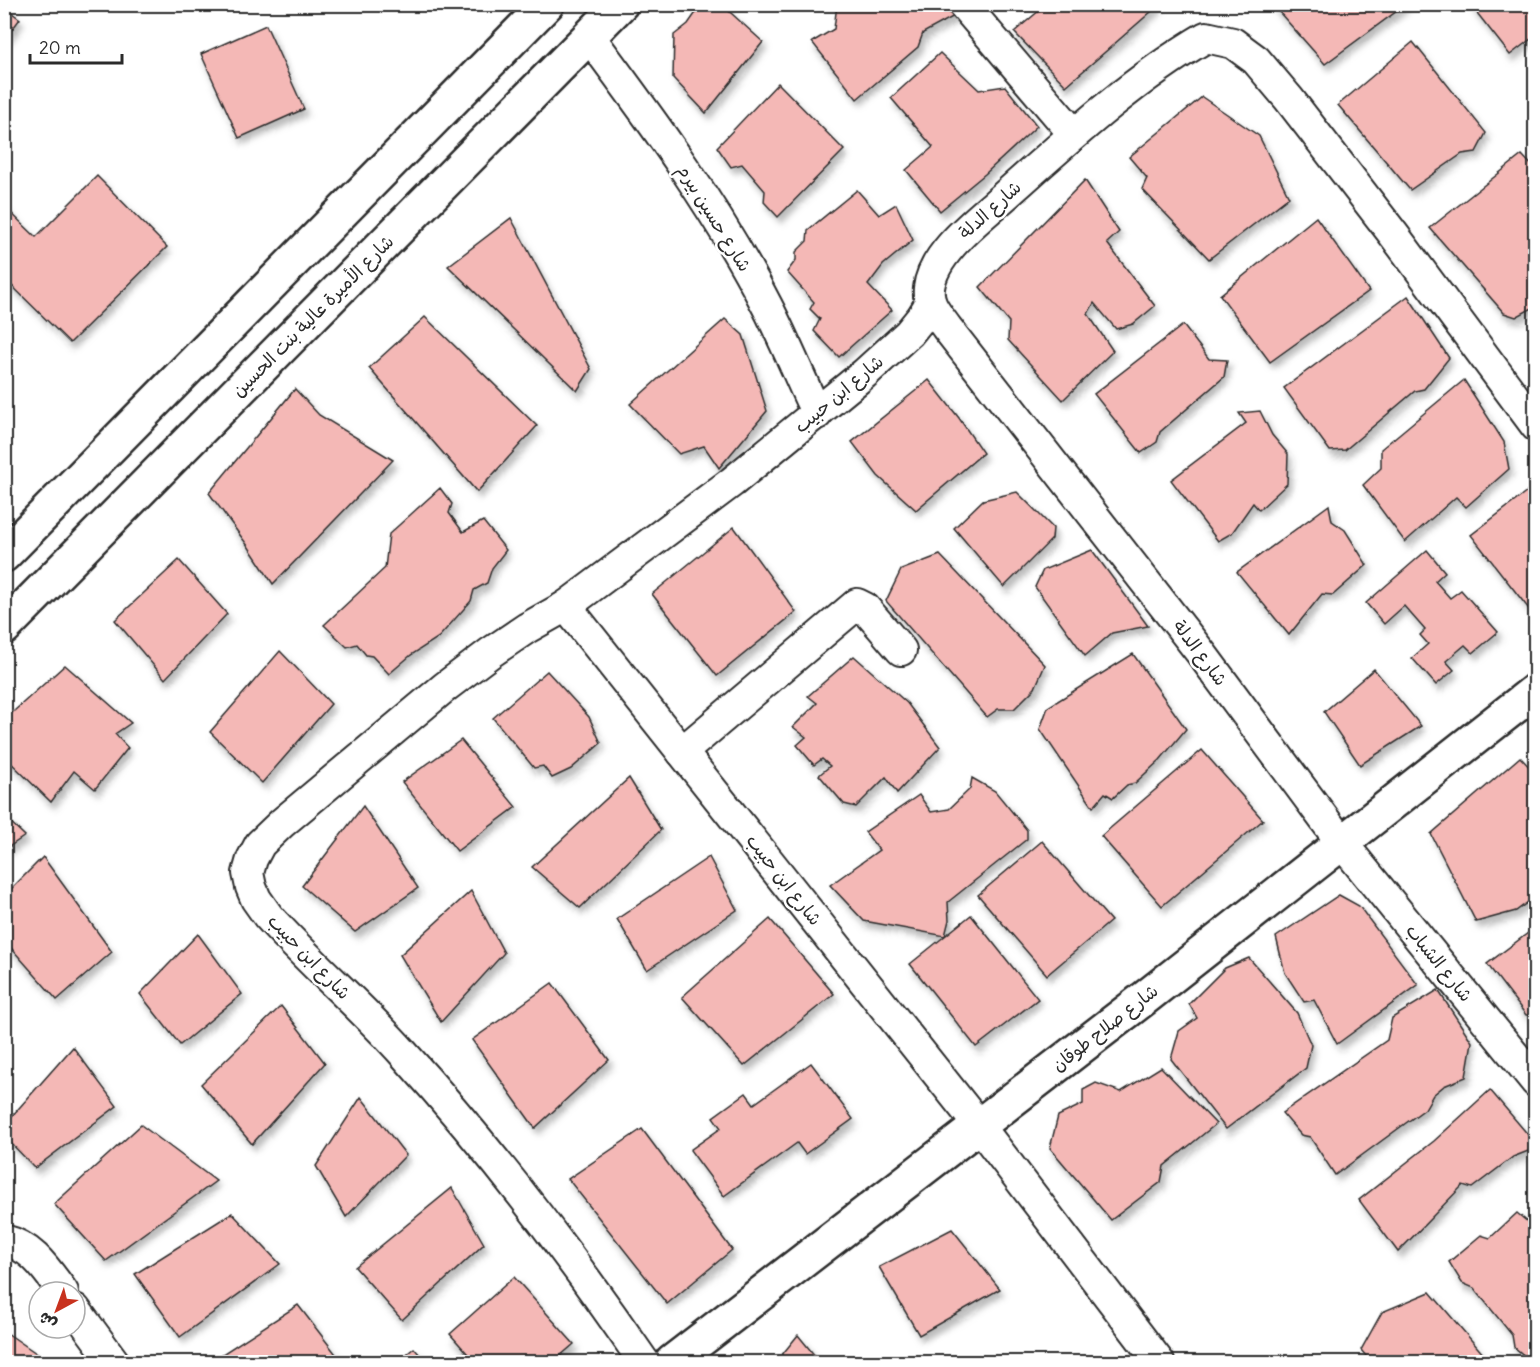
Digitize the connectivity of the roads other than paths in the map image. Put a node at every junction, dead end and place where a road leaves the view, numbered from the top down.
1 (547, 4) edge
2 (621, 4) edge
3 (963, 4) edge
4 (589, 36) junction
5 (1073, 134) junction
6 (930, 304) junction
7 (817, 414) junction
8 (1536, 426) edge
9 (4, 555) edge
10 (566, 606) junction
11 (4, 628) edge
12 (901, 650) dead end
13 (1536, 690) edge
14 (682, 752) junction
15 (1342, 843) junction
16 (1536, 1082) edge
17 (979, 1126) junction
18 (4, 1240) edge
19 (54, 1280) edge
20 (87, 1325) edge
21 (114, 1362) edge
22 (644, 1362) edge
23 (672, 1362) edge
24 (1159, 1362) edge

1 - 9 main road
2 - 4 main road, شارع الأميرة عالية بنت الحسين
3 - 5 street
4 - 7 street, شارع حسين بيرم
4 - 11 main road, شارع الأميرة عالية بنت الحسين
5 - 6 street, شارع الدلة
5 - 8 street, شارع الدلة
6 - 7 street, شارع ابن حبيب
6 - 15 street, شارع الدلة
7 - 10 street, شارع ابن حبيب
10 - 14 street, شارع ابن حبيب
10 - 22 street, شارع ابن حبيب
12 - 14 street
13 - 15 main road, شارع صلاح طوقان
14 - 17 street, شارع ابن حبيب
15 - 16 street, شارع الشباب
15 - 17 main road, شارع صلاح طوقان
17 - 23 main road, شارع صلاح طوقان
17 - 24 street
18 - 19 street
20 - 21 street

